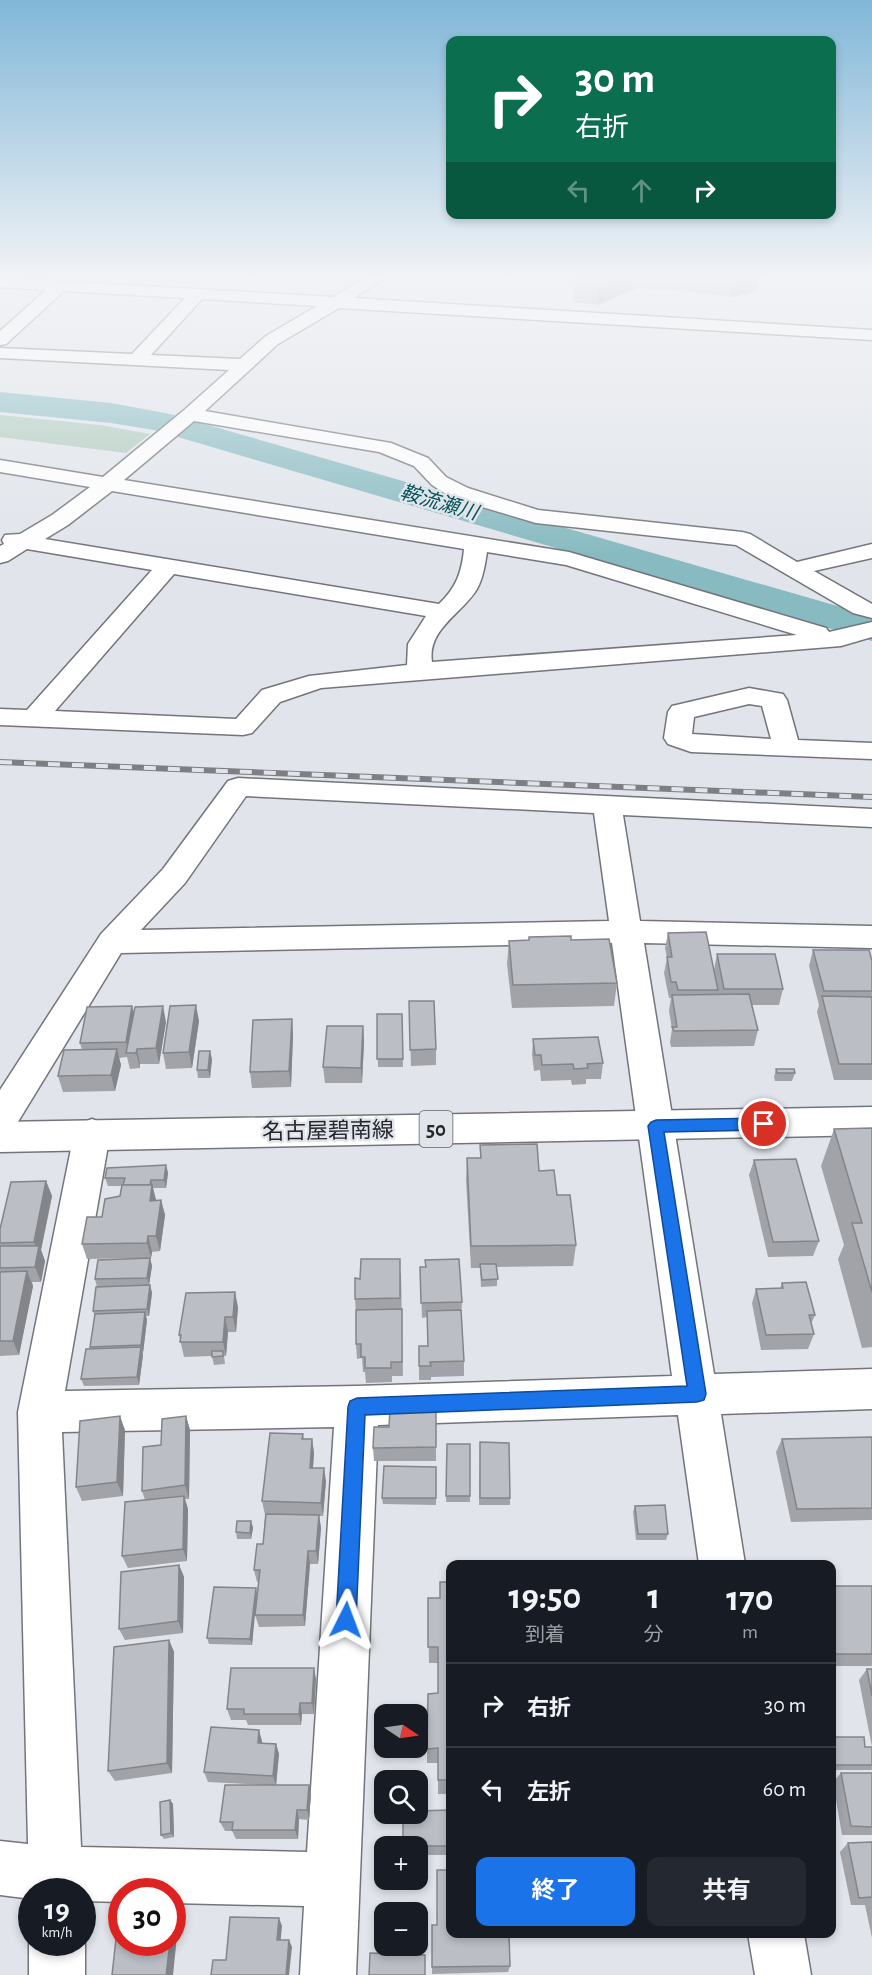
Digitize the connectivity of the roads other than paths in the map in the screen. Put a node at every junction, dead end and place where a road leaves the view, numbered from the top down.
1 (237, 370) edge
2 (190, 415) junction
3 (0, 466) edge
4 (107, 484) junction
5 (0, 537) edge
6 (22, 542) junction
7 (476, 543) junction
8 (872, 551) edge
9 (0, 556) edge
10 (168, 566) junction
11 (795, 570) junction
12 (872, 611) edge
13 (442, 612) junction
14 (872, 629) edge
15 (845, 638) junction
16 (420, 671) junction
17 (0, 717) edge
18 (34, 719) junction
19 (787, 748) dead end
20 (872, 751) edge
21 (607, 807) junction
22 (872, 818) edge
23 (628, 932) junction
24 (872, 937) edge
25 (112, 942) junction
26 (0, 1120) edge
27 (872, 1121) edge
28 (656, 1126) junction
29 (92, 1134) junction
30 (0, 1137) edge
31 (872, 1389) edge
32 (697, 1394) junction
33 (357, 1407) junction
34 (40, 1412) junction
35 (721, 1560) edge
36 (0, 1868) edge
37 (39, 1878) edge
38 (55, 1878) edge
39 (332, 1880) junction
40 (96, 1882) edge
41 (777, 1938) edge
42 (57, 1956) edge
43 (57, 1975) edge
44 (328, 1975) edge
45 (783, 1975) edge

1 - 2 street
2 - 4 street
2 - 11 street
3 - 4 street
4 - 6 street
4 - 7 street
5 - 6 street
6 - 9 street
6 - 10 street
7 - 13 street
7 - 15 street
8 - 11 street
10 - 13 street
10 - 18 street
11 - 12 street
13 - 16 street
14 - 15 street
15 - 16 street
16 - 18 street
17 - 18 street
19 - 20 street
21 - 22 street
21 - 23 street
21 - 25 street
23 - 24 street
23 - 25 street
23 - 28 street
25 - 26 street
27 - 28 street, 名古屋碧南線 / 50
28 - 29 street, 名古屋碧南線 / 50
28 - 32 street
29 - 30 street, 名古屋碧南線 / 50
29 - 34 street
31 - 32 street
32 - 33 street
32 - 35 street
33 - 34 street
33 - 39 street
34 - 38 street
36 - 37 street
39 - 40 street
39 - 44 street
41 - 45 street
42 - 43 street

